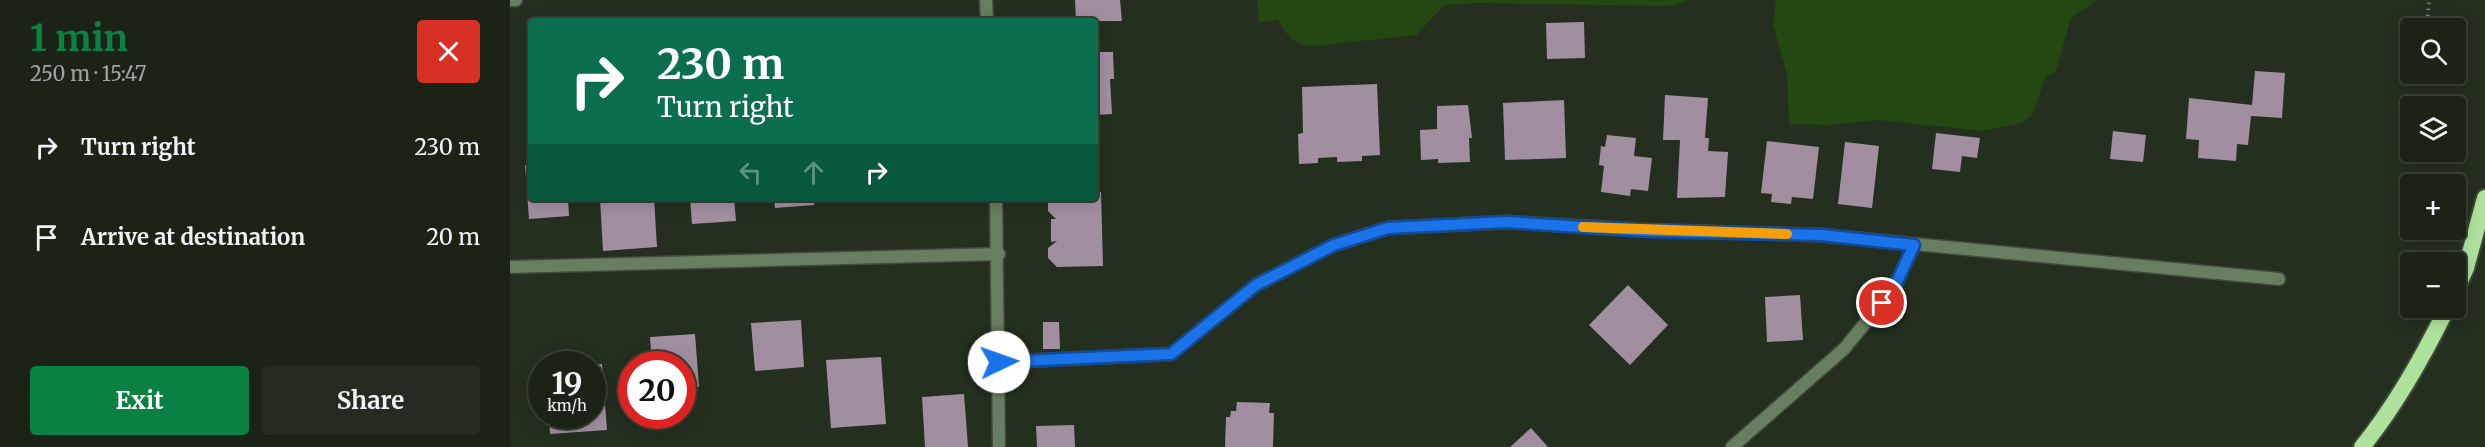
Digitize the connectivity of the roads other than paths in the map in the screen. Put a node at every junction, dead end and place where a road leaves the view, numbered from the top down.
1 (510, 0) edge
2 (516, 0) edge
3 (986, 0) edge
4 (987, 18) edge
5 (2485, 198) edge
6 (996, 201) edge
7 (1914, 245) junction
8 (999, 254) junction
9 (510, 267) edge
10 (2466, 268) edge
11 (2279, 279) dead end
12 (2442, 318) edge
13 (999, 362) junction
14 (999, 447) edge
15 (1732, 447) edge
16 (2362, 447) edge

1 - 2 street
3 - 4 street
5 - 10 highway
6 - 8 street
7 - 11 street
7 - 13 street
7 - 15 street
8 - 9 street
8 - 13 street
12 - 16 highway
13 - 14 street

